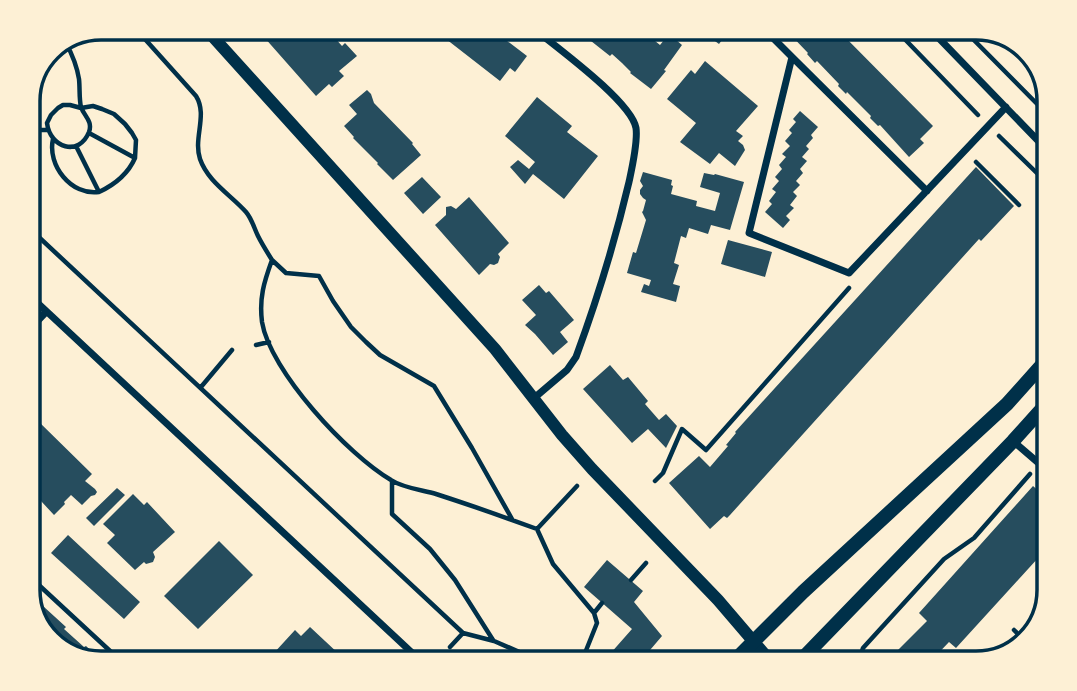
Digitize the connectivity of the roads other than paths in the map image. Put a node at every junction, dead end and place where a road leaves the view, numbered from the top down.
1 (216, 40) edge
2 (548, 40) edge
3 (776, 40) edge
4 (941, 40) edge
5 (792, 57) junction
6 (1006, 107) junction
7 (1037, 139) edge
8 (927, 191) junction
9 (40, 306) edge
10 (46, 312) junction
11 (40, 318) edge
12 (1037, 370) edge
13 (533, 399) junction
14 (1037, 414) edge
15 (1013, 441) junction
16 (1037, 462) edge
17 (753, 641) junction
18 (410, 651) edge
19 (743, 651) edge
20 (762, 651) edge
21 (810, 651) edge

1 - 13 street
2 - 13 street
3 - 5 street
4 - 6 street
5 - 8 street
5 - 8 street
6 - 7 street
6 - 8 street
9 - 10 street
10 - 11 street
10 - 18 street
12 - 17 main road
13 - 17 street
14 - 15 main road
15 - 16 street
15 - 21 main road
17 - 19 main road
17 - 20 street

